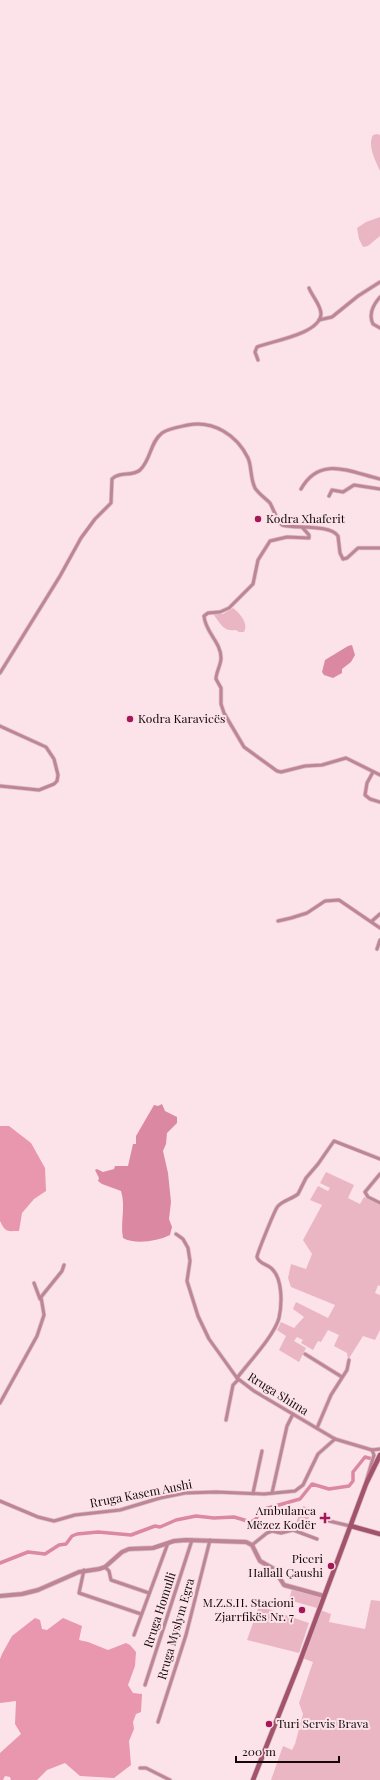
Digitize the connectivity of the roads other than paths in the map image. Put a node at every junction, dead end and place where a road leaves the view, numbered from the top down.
1 (380, 282) edge
2 (309, 288) dead end
3 (380, 297) edge
4 (319, 320) junction
5 (380, 328) edge
6 (258, 360) dead end
7 (380, 479) edge
8 (380, 488) edge
9 (301, 489) dead end
10 (329, 496) dead end
11 (302, 527) junction
12 (380, 548) edge
13 (0, 673) edge
14 (0, 726) edge
15 (373, 772) junction
16 (380, 775) edge
17 (0, 786) edge
18 (380, 802) edge
19 (380, 914) edge
20 (278, 921) dead end
21 (372, 921) junction
22 (380, 928) edge
23 (380, 940) edge
24 (377, 950) dead end
25 (380, 1159) edge
26 (380, 1174) edge
27 (380, 1203) edge
28 (176, 1234) dead end
29 (64, 1265) dead end
30 (34, 1283) dead end
31 (41, 1301) junction
32 (305, 1354) dead end
33 (349, 1360) dead end
34 (342, 1377) junction
35 (238, 1379) junction
36 (0, 1403) edge
37 (293, 1414) junction
38 (226, 1420) dead end
39 (317, 1428) junction
40 (335, 1439) junction
41 (380, 1449) edge
42 (372, 1450) junction
43 (262, 1451) dead end
44 (378, 1456) edge
45 (253, 1493) junction
46 (272, 1493) junction
47 (0, 1500) edge
48 (329, 1522) dead end
49 (351, 1526) junction
50 (380, 1534) edge
51 (317, 1539) dead end
52 (192, 1540) junction
53 (210, 1540) junction
54 (168, 1542) junction
55 (252, 1545) junction
56 (105, 1567) junction
57 (84, 1570) junction
58 (148, 1594) junction
59 (0, 1596) edge
60 (324, 1596) junction
61 (141, 1614) junction
62 (134, 1635) dead end
63 (145, 1685) dead end
64 (158, 1722) dead end
65 (140, 1768) dead end
66 (170, 1780) edge
67 (252, 1780) edge

1 - 4 street
2 - 4 street
3 - 5 street
4 - 6 street
7 - 9 street
8 - 10 street
11 - 12 street
11 - 13 street
11 - 15 street
14 - 17 street
15 - 16 street
15 - 18 street
19 - 21 street
20 - 21 street
21 - 22 street
23 - 24 street
25 - 35 street
26 - 27 street
28 - 35 street, Rruga Shima
29 - 31 street
30 - 31 street
31 - 36 street
32 - 34 street
33 - 34 street
34 - 39 street
35 - 37 street, Rruga Shima
35 - 38 street
37 - 39 street, Rruga Shima
37 - 46 street
39 - 40 street, Rruga Shima
40 - 42 street, Rruga Shima
40 - 46 street, Rruga Kasem Aushi
41 - 42 street, Rruga Shima
42 - 44 street
43 - 45 street
44 - 49 main road
45 - 46 street, Rruga Kasem Aushi
45 - 47 street, Rruga Kasem Aushi
48 - 49 street
49 - 50 main road
49 - 60 main road
51 - 55 street
52 - 53 street
52 - 54 street
52 - 63 street, Rruga Homulli
53 - 55 street
53 - 64 street, Rruga Myslym Egra
54 - 56 street
54 - 58 street
55 - 60 street
56 - 57 street
56 - 58 street
57 - 59 street
57 - 61 street
58 - 61 street
60 - 67 main road
61 - 62 street
65 - 66 street

